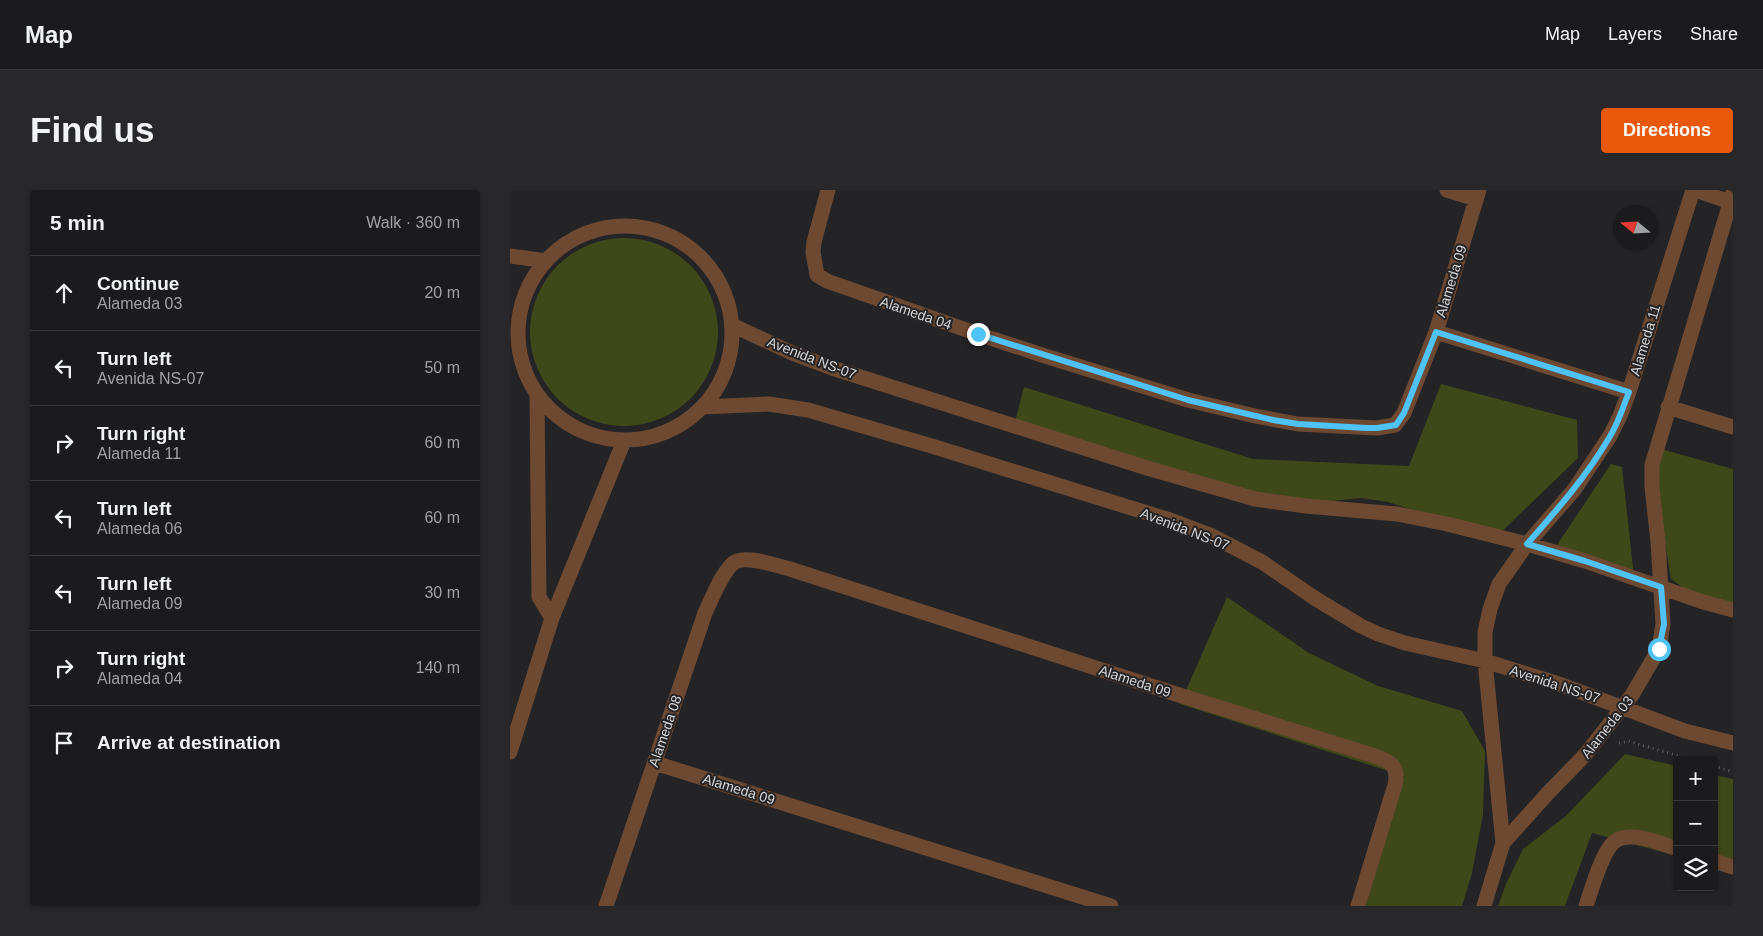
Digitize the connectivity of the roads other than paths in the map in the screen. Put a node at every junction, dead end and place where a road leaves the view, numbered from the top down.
1 (828, 190) edge
2 (1447, 190) edge
3 (1694, 190) edge
4 (1478, 195) edge
5 (1732, 198) edge
6 (510, 256) edge
7 (546, 262) junction
8 (732, 325) junction
9 (1436, 332) junction
10 (514, 342) edge
11 (1629, 392) junction
12 (537, 394) junction
13 (702, 407) junction
14 (1668, 407) junction
15 (1396, 425) joint
16 (1733, 427) edge
17 (624, 441) junction
18 (1527, 544) junction
19 (735, 561) joint
20 (1661, 587) junction
21 (1733, 610) edge
22 (552, 618) junction
23 (1486, 661) junction
24 (1622, 707) junction
25 (1733, 743) edge
26 (510, 752) edge
27 (654, 763) junction
28 (1503, 843) junction
29 (1673, 848) edge
30 (1718, 862) edge
31 (1733, 867) edge
32 (606, 906) edge
33 (1111, 906) edge
34 (1358, 906) edge
35 (1484, 906) edge
36 (1586, 906) edge

1 - 15 street, Alameda 04
2 - 4 street
3 - 5 street
3 - 11 street, Alameda 11
4 - 9 street, Alameda 09
5 - 14 street
6 - 7 street
7 - 8 street
7 - 10 street
8 - 13 street
8 - 18 street, Avenida NS-07
9 - 11 street
9 - 15 street, Alameda 09
10 - 12 street
11 - 18 street, Alameda 11
12 - 17 street
12 - 22 street
13 - 17 street
13 - 23 street, Avenida NS-07
14 - 16 street
14 - 20 street
17 - 22 street
18 - 20 street, Avenida NS-07
18 - 23 street, Alameda 11
19 - 27 street, Alameda 08
19 - 34 street, Alameda 09
20 - 21 street, Avenida NS-07
20 - 24 street, Alameda 03
22 - 26 street
23 - 24 street, Avenida NS-07
23 - 28 street, Alameda 03
24 - 25 street, Avenida NS-07
24 - 28 street, Alameda 03
27 - 32 street, Alameda 08
27 - 33 street, Alameda 09
28 - 35 street, Alameda 03
29 - 36 street
30 - 31 street

